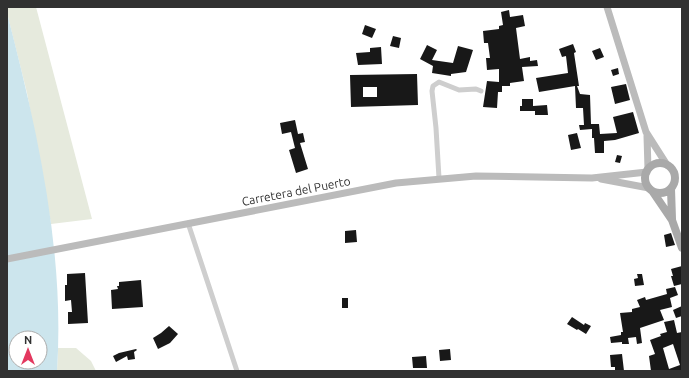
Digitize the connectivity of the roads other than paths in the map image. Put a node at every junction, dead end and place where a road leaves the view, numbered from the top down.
1 (607, 7) edge
2 (481, 90) dead end
3 (646, 132) junction
4 (669, 167) junction
5 (682, 170) edge
6 (648, 171) junction
7 (439, 178) junction
8 (592, 178) junction
9 (682, 186) edge
10 (672, 188) junction
11 (651, 190) junction
12 (672, 220) junction
13 (188, 223) junction
14 (682, 248) edge
15 (7, 259) edge
16 (237, 371) edge

1 - 3 main road
2 - 7 street
3 - 4 main road
3 - 6 main road
4 - 5 main road
4 - 6 main road
4 - 10 main road
6 - 8 main road, Carretera del Puerto
6 - 11 main road
7 - 8 main road, Carretera del Puerto
7 - 13 main road, Carretera del Puerto
8 - 11 main road, Carretera del Puerto
9 - 10 main road
10 - 11 main road
10 - 12 main road
11 - 12 main road
12 - 14 main road
13 - 15 main road, Carretera del Puerto
13 - 16 street

